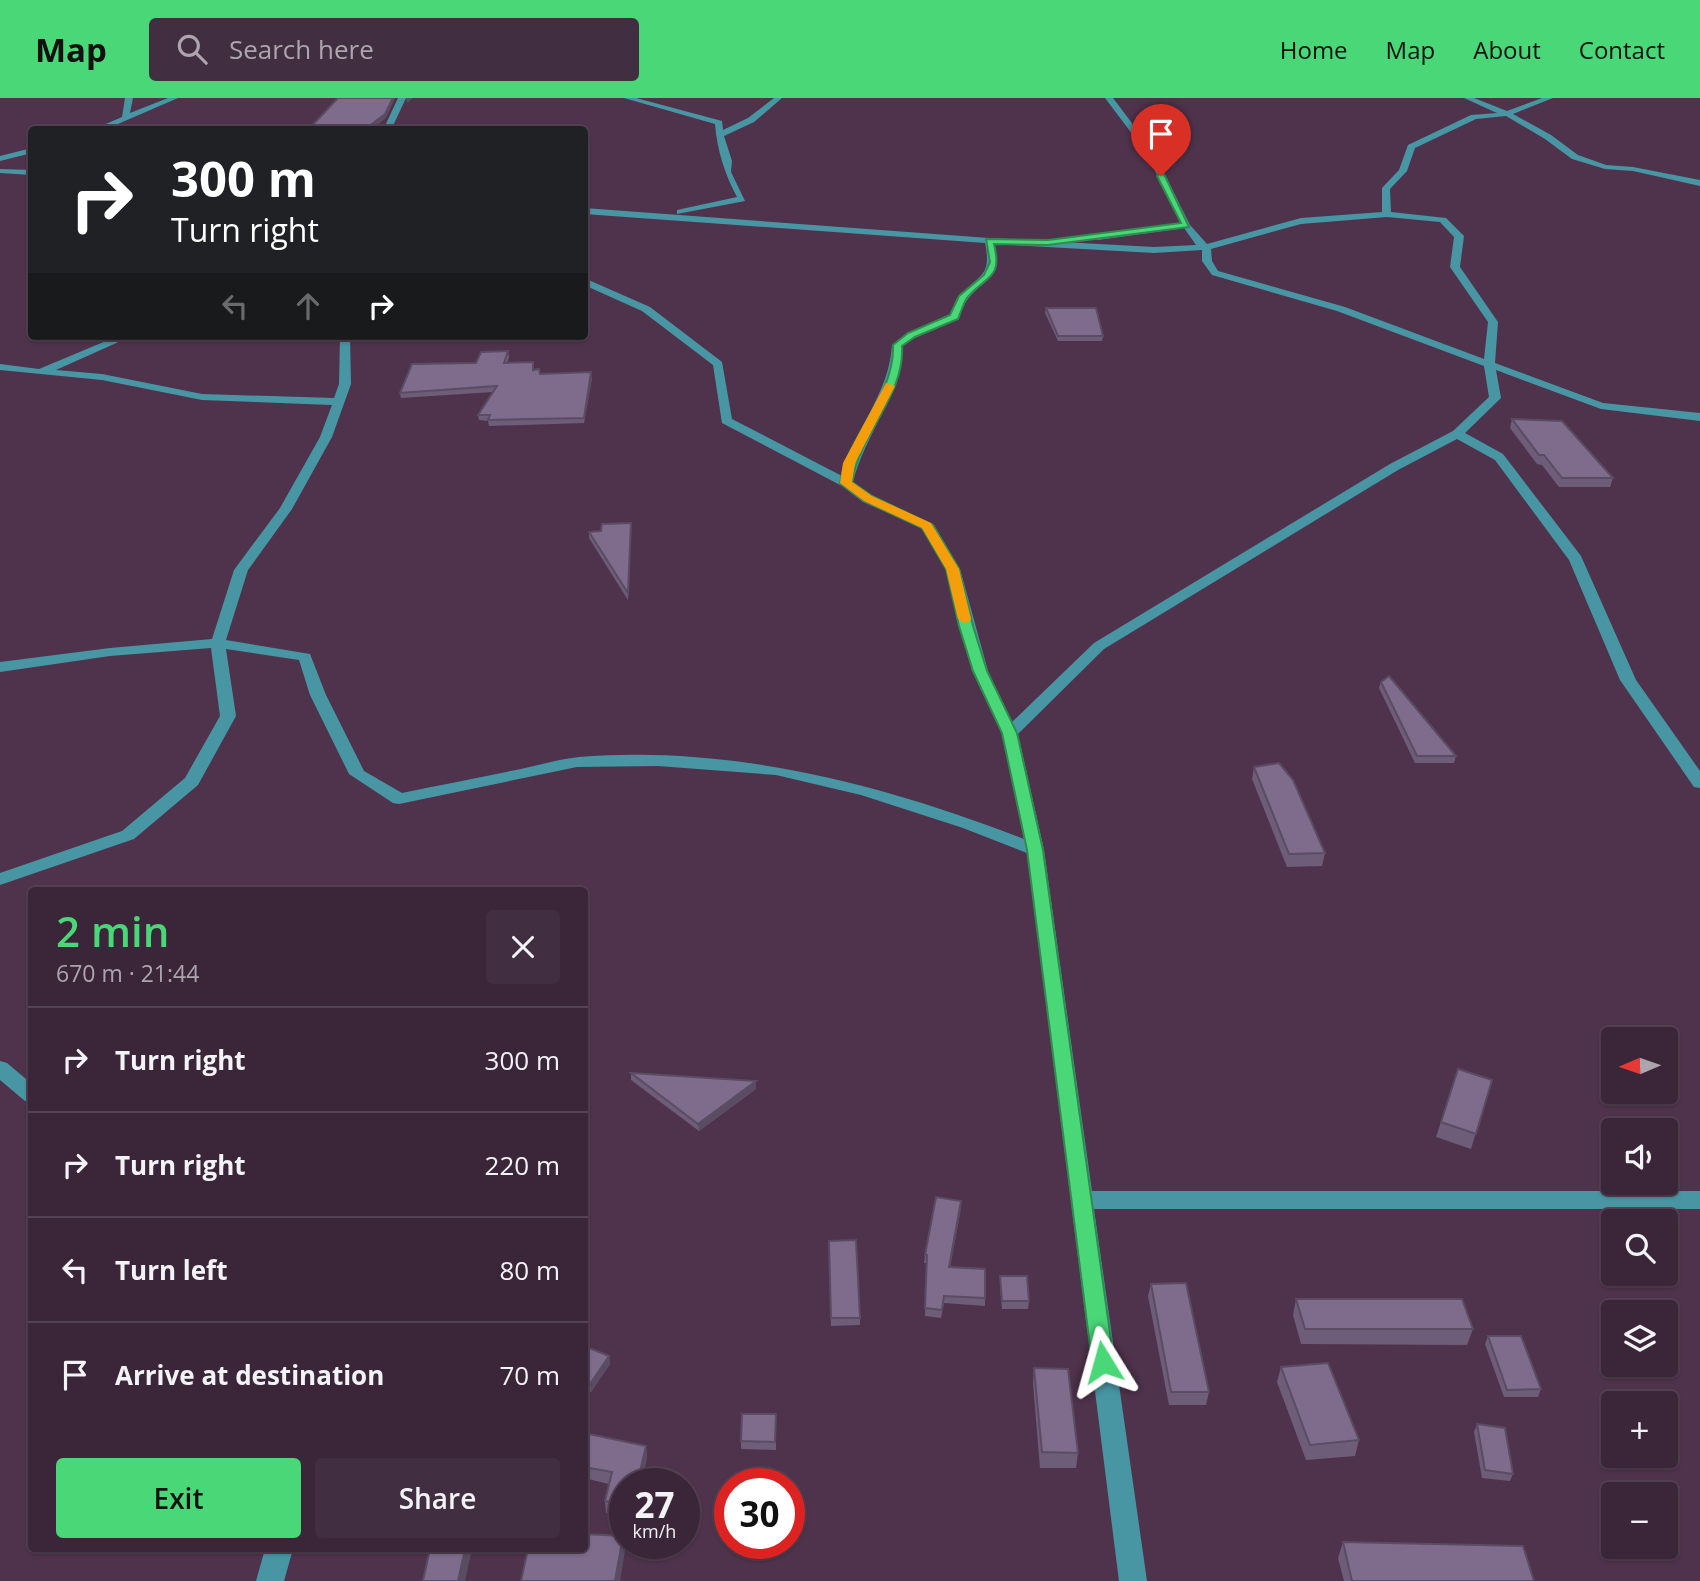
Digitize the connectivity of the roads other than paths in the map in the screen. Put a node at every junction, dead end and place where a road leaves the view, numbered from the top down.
1 (129, 98) edge
2 (174, 98) edge
3 (402, 98) edge
4 (628, 98) edge
5 (778, 98) edge
6 (1109, 98) edge
7 (1468, 98) edge
8 (1549, 98) edge
9 (1507, 114) junction
10 (126, 118) junction
11 (106, 126) edge
12 (389, 126) edge
13 (721, 134) junction
14 (28, 151) edge
15 (0, 159) edge
16 (0, 170) edge
17 (28, 173) edge
18 (1700, 183) edge
19 (588, 211) edge
20 (1387, 214) junction
21 (667, 217) junction
22 (1186, 225) junction
23 (989, 241) junction
24 (1048, 243) junction
25 (1206, 247) junction
26 (588, 283) edge
27 (118, 340) edge
28 (345, 340) edge
29 (1489, 365) junction
30 (0, 367) edge
31 (40, 372) junction
32 (338, 402) junction
33 (1700, 418) edge
34 (1457, 434) junction
35 (846, 483) junction
36 (218, 643) junction
37 (0, 667) edge
38 (1010, 733) junction
39 (1700, 783) edge
40 (1035, 850) junction
41 (0, 879) edge
42 (0, 1068) edge
43 (28, 1092) edge
44 (1081, 1200) junction
45 (1700, 1200) edge
46 (278, 1552) edge
47 (270, 1581) edge
48 (1133, 1581) edge

1 - 10 street
2 - 10 street
3 - 12 street
4 - 13 street
5 - 13 street
6 - 22 street
7 - 9 street
8 - 9 street
9 - 18 street
9 - 20 street
10 - 11 street
13 - 21 street
14 - 15 street
16 - 17 street
19 - 21 street
20 - 25 street
20 - 29 street
21 - 23 street
22 - 24 street
22 - 25 street
23 - 24 street
23 - 35 street
24 - 25 street
25 - 29 street
26 - 35 street
27 - 31 street
28 - 32 street
29 - 33 street
29 - 34 street
30 - 31 street
31 - 32 street
32 - 36 street
34 - 38 street
34 - 39 street
35 - 38 street
36 - 37 street
36 - 40 street
36 - 41 street
38 - 40 street
40 - 44 street
42 - 43 street
44 - 45 street
44 - 48 street
46 - 47 street

